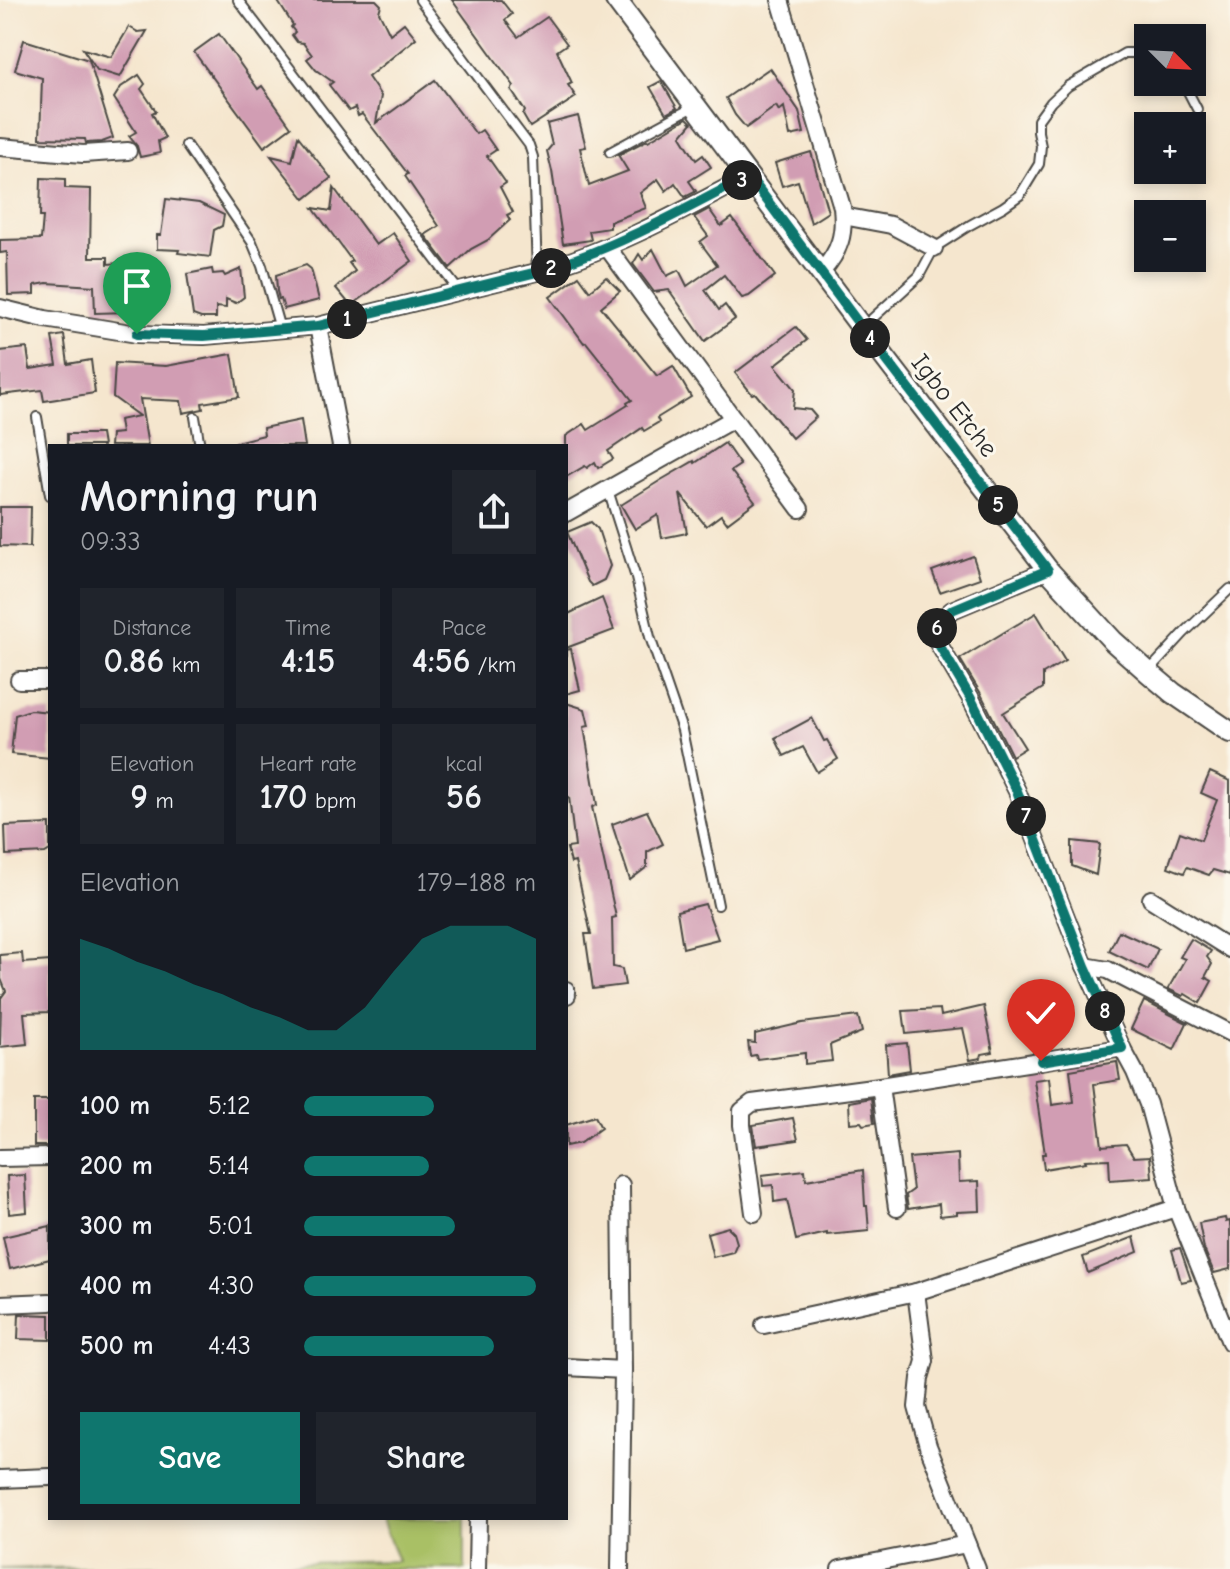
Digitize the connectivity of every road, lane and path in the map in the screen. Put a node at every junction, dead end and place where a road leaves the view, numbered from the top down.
1 (238, 0) edge
2 (420, 0) edge
3 (616, 0) edge
4 (780, 0) edge
5 (1134, 53) edge
6 (1190, 96) edge
7 (696, 105) junction
8 (1197, 109) dead end
9 (186, 145) dead end
10 (0, 147) edge
11 (128, 151) dead end
12 (610, 152) dead end
13 (749, 176) junction
14 (843, 216) junction
15 (607, 247) junction
16 (934, 248) junction
17 (822, 271) junction
18 (537, 272) junction
19 (459, 292) junction
20 (0, 308) edge
21 (318, 326) junction
22 (862, 328) junction
23 (280, 330) junction
24 (37, 417) dead end
25 (195, 417) dead end
26 (733, 419) junction
27 (200, 444) edge
28 (341, 444) edge
29 (48, 483) edge
30 (608, 489) junction
31 (800, 509) dead end
32 (568, 512) edge
33 (1048, 570) junction
34 (1230, 589) edge
35 (1148, 672) junction
36 (19, 680) dead end
37 (48, 680) edge
38 (1230, 732) edge
39 (1151, 899) dead end
40 (718, 905) dead end
41 (1230, 949) edge
42 (1085, 966) junction
43 (1230, 1033) edge
44 (1122, 1048) junction
45 (880, 1086) junction
46 (48, 1157) edge
47 (0, 1158) edge
48 (621, 1185) dead end
49 (897, 1208) dead end
50 (1176, 1208) junction
51 (754, 1213) dead end
52 (916, 1292) junction
53 (48, 1302) edge
54 (0, 1304) edge
55 (764, 1325) dead end
56 (1230, 1342) edge
57 (568, 1367) edge
58 (623, 1370) junction
59 (48, 1477) edge
60 (0, 1479) edge
61 (478, 1520) edge
62 (967, 1544) junction
63 (477, 1569) edge
64 (620, 1569) edge
65 (840, 1569) edge
66 (977, 1569) edge

1 - 19 lane
2 - 18 lane
3 - 7 street, Igbo Etche
4 - 14 street
5 - 16 lane
6 - 8 lane
7 - 12 lane
7 - 13 street, Igbo Etche
9 - 23 lane
10 - 11 street
13 - 15 street
13 - 17 street, Igbo Etche
14 - 16 street
14 - 17 street
15 - 18 street
15 - 26 street
16 - 22 lane
17 - 22 street, Igbo Etche
18 - 19 street
19 - 21 street
20 - 23 street
21 - 23 street
21 - 28 street
22 - 33 street, Igbo Etche
24 - 29 lane
25 - 27 lane
26 - 30 street
26 - 31 street
30 - 32 street
30 - 40 lane
33 - 35 street, Igbo Etche
33 - 42 street
34 - 35 lane
35 - 38 street, Igbo Etche
36 - 37 street
39 - 41 street
42 - 43 street
42 - 44 street
44 - 45 street
44 - 50 street
45 - 49 street
45 - 51 street
46 - 47 street
48 - 58 street
50 - 52 street
50 - 56 street
52 - 55 street
52 - 62 street
53 - 54 street
57 - 58 street
58 - 64 street
59 - 60 street
61 - 63 street
62 - 65 street
62 - 66 street

